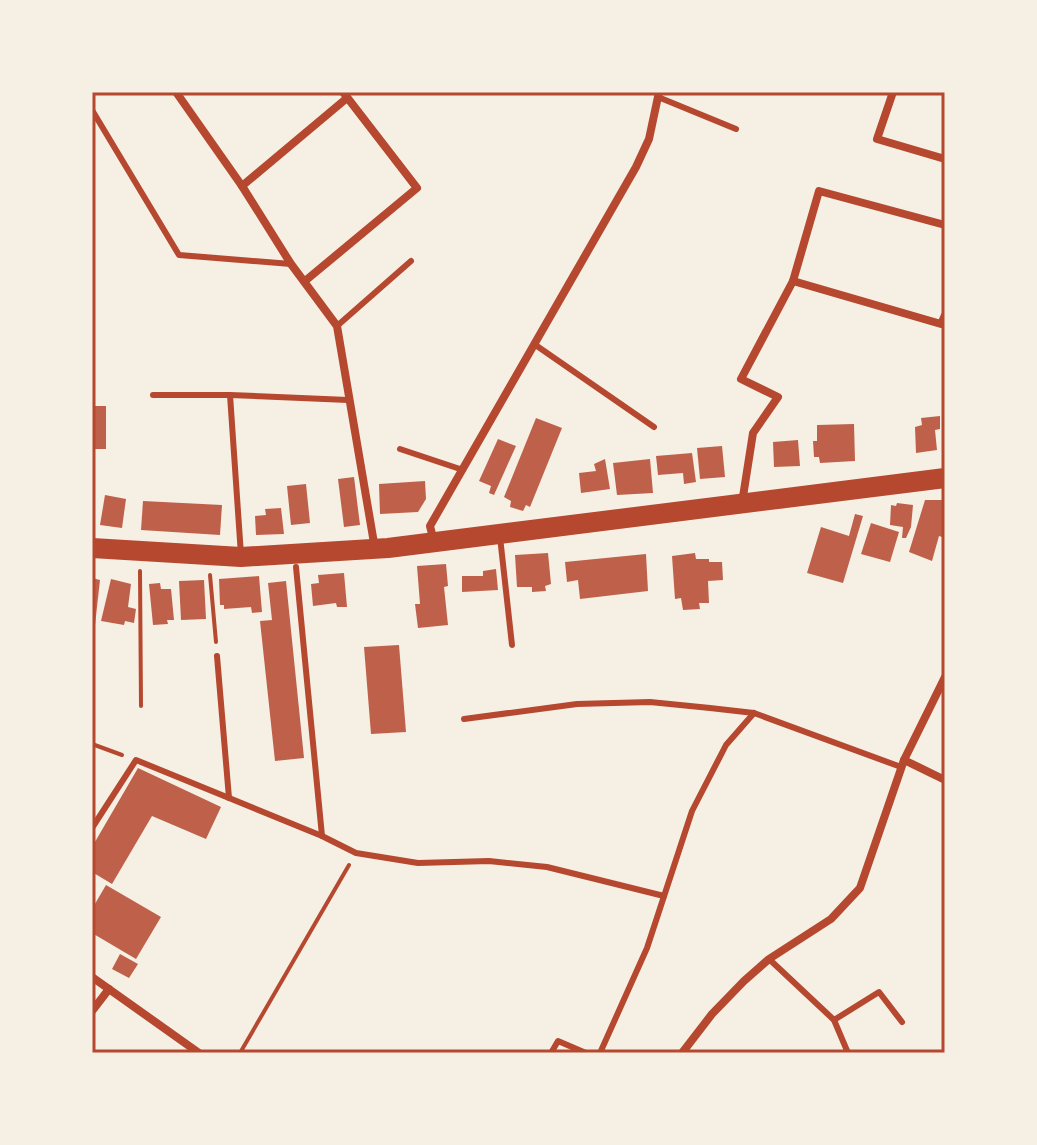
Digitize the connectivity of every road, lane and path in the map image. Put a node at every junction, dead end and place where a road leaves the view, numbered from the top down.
1 (893, 92) edge
2 (180, 94) edge
3 (659, 94) edge
4 (345, 95) edge
5 (92, 110) edge
6 (736, 129) dead end
7 (945, 159) edge
8 (242, 186) junction
9 (945, 225) edge
10 (411, 261) dead end
11 (291, 264) junction
12 (305, 281) junction
13 (793, 281) junction
14 (945, 315) edge
15 (337, 326) junction
16 (534, 344) junction
17 (153, 395) dead end
18 (230, 395) junction
19 (348, 400) junction
20 (654, 427) dead end
21 (400, 449) dead end
22 (463, 470) junction
23 (945, 478) edge
24 (742, 504) junction
25 (499, 535) junction
26 (434, 543) junction
27 (92, 548) edge
28 (375, 549) junction
29 (140, 553) junction
30 (209, 557) junction
31 (241, 557) junction
32 (296, 567) dead end
33 (512, 645) dead end
34 (217, 656) joint
35 (945, 677) edge
36 (141, 706) dead end
37 (754, 713) junction
38 (464, 719) dead end
39 (92, 744) edge
40 (136, 760) junction
41 (902, 763) junction
42 (945, 780) edge
43 (229, 798) junction
44 (92, 828) edge
45 (322, 836) junction
46 (356, 853) junction
47 (664, 896) junction
48 (769, 959) junction
49 (92, 977) edge
50 (109, 989) junction
51 (92, 1011) edge
52 (834, 1020) junction
53 (902, 1022) dead end
54 (199, 1053) edge
55 (240, 1053) edge
56 (551, 1053) edge
57 (586, 1053) edge
58 (600, 1053) edge
59 (682, 1053) edge
60 (848, 1053) edge

1 - 7 street
2 - 8 street
3 - 6 lane
3 - 16 street
4 - 8 street
4 - 12 street
5 - 11 lane
8 - 11 street
9 - 13 street
10 - 15 lane
11 - 12 street
12 - 15 street
13 - 14 street
13 - 24 street
15 - 19 street
16 - 20 lane
16 - 22 street
17 - 18 lane
18 - 19 lane
18 - 31 lane
19 - 28 street
21 - 22 lane
22 - 26 street
23 - 24 main road
24 - 25 main road
25 - 26 main road
25 - 33 lane
26 - 28 main road
27 - 29 main road
28 - 31 main road
29 - 30 main road
29 - 36 path
30 - 31 main road
30 - 34 path
32 - 45 lane
34 - 43 lane
35 - 41 street
37 - 38 lane
37 - 41 lane
37 - 47 lane
39 - 40 path
40 - 43 lane
40 - 44 lane
41 - 42 street
41 - 48 street
43 - 45 lane
45 - 46 lane
46 - 47 lane
46 - 55 path
47 - 58 lane
48 - 52 lane
48 - 59 street
49 - 50 street
50 - 51 street
50 - 54 street
52 - 53 lane
52 - 60 lane
56 - 57 lane

